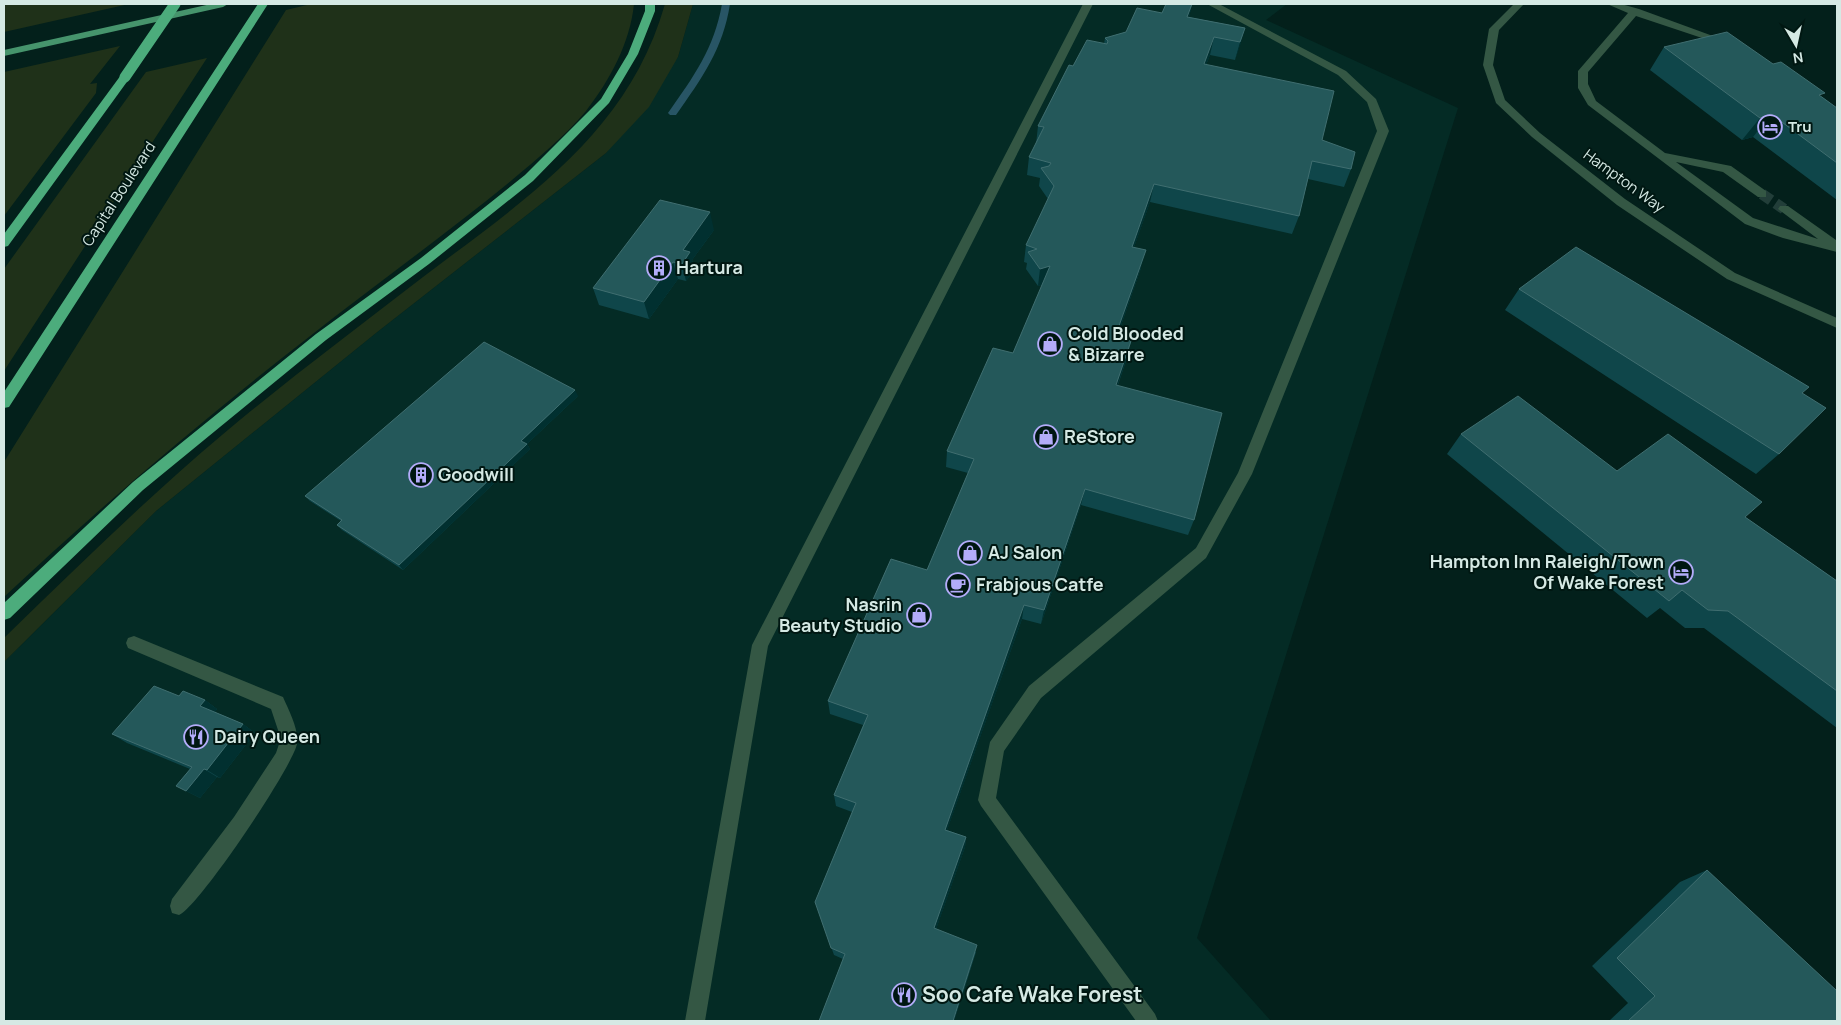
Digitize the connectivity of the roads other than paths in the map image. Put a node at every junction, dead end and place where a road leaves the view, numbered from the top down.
1 (175, 4) edge
2 (223, 4) edge
3 (263, 4) edge
4 (650, 4) edge
5 (1088, 4) edge
6 (1212, 4) edge
7 (1519, 4) edge
8 (1612, 4) edge
9 (1635, 11) junction
10 (1731, 44) edge
11 (4, 53) edge
12 (1660, 156) junction
13 (1762, 194) tunnel mouth
14 (1784, 209) tunnel mouth
15 (4, 243) edge
16 (1837, 247) edge
17 (1837, 322) edge
18 (4, 403) edge
19 (4, 614) edge
20 (134, 643) dead end
21 (180, 906) dead end
22 (695, 1021) edge
23 (1148, 1021) edge

1 - 15 highway, bridge
2 - 11 main road
3 - 18 highway, Capital Boulevard
4 - 19 highway
5 - 22 street
6 - 23 street
7 - 17 street, Hampton Way
8 - 9 street
9 - 10 street
9 - 12 street
12 - 13 street
12 - 16 street
14 - 16 street
20 - 21 street

